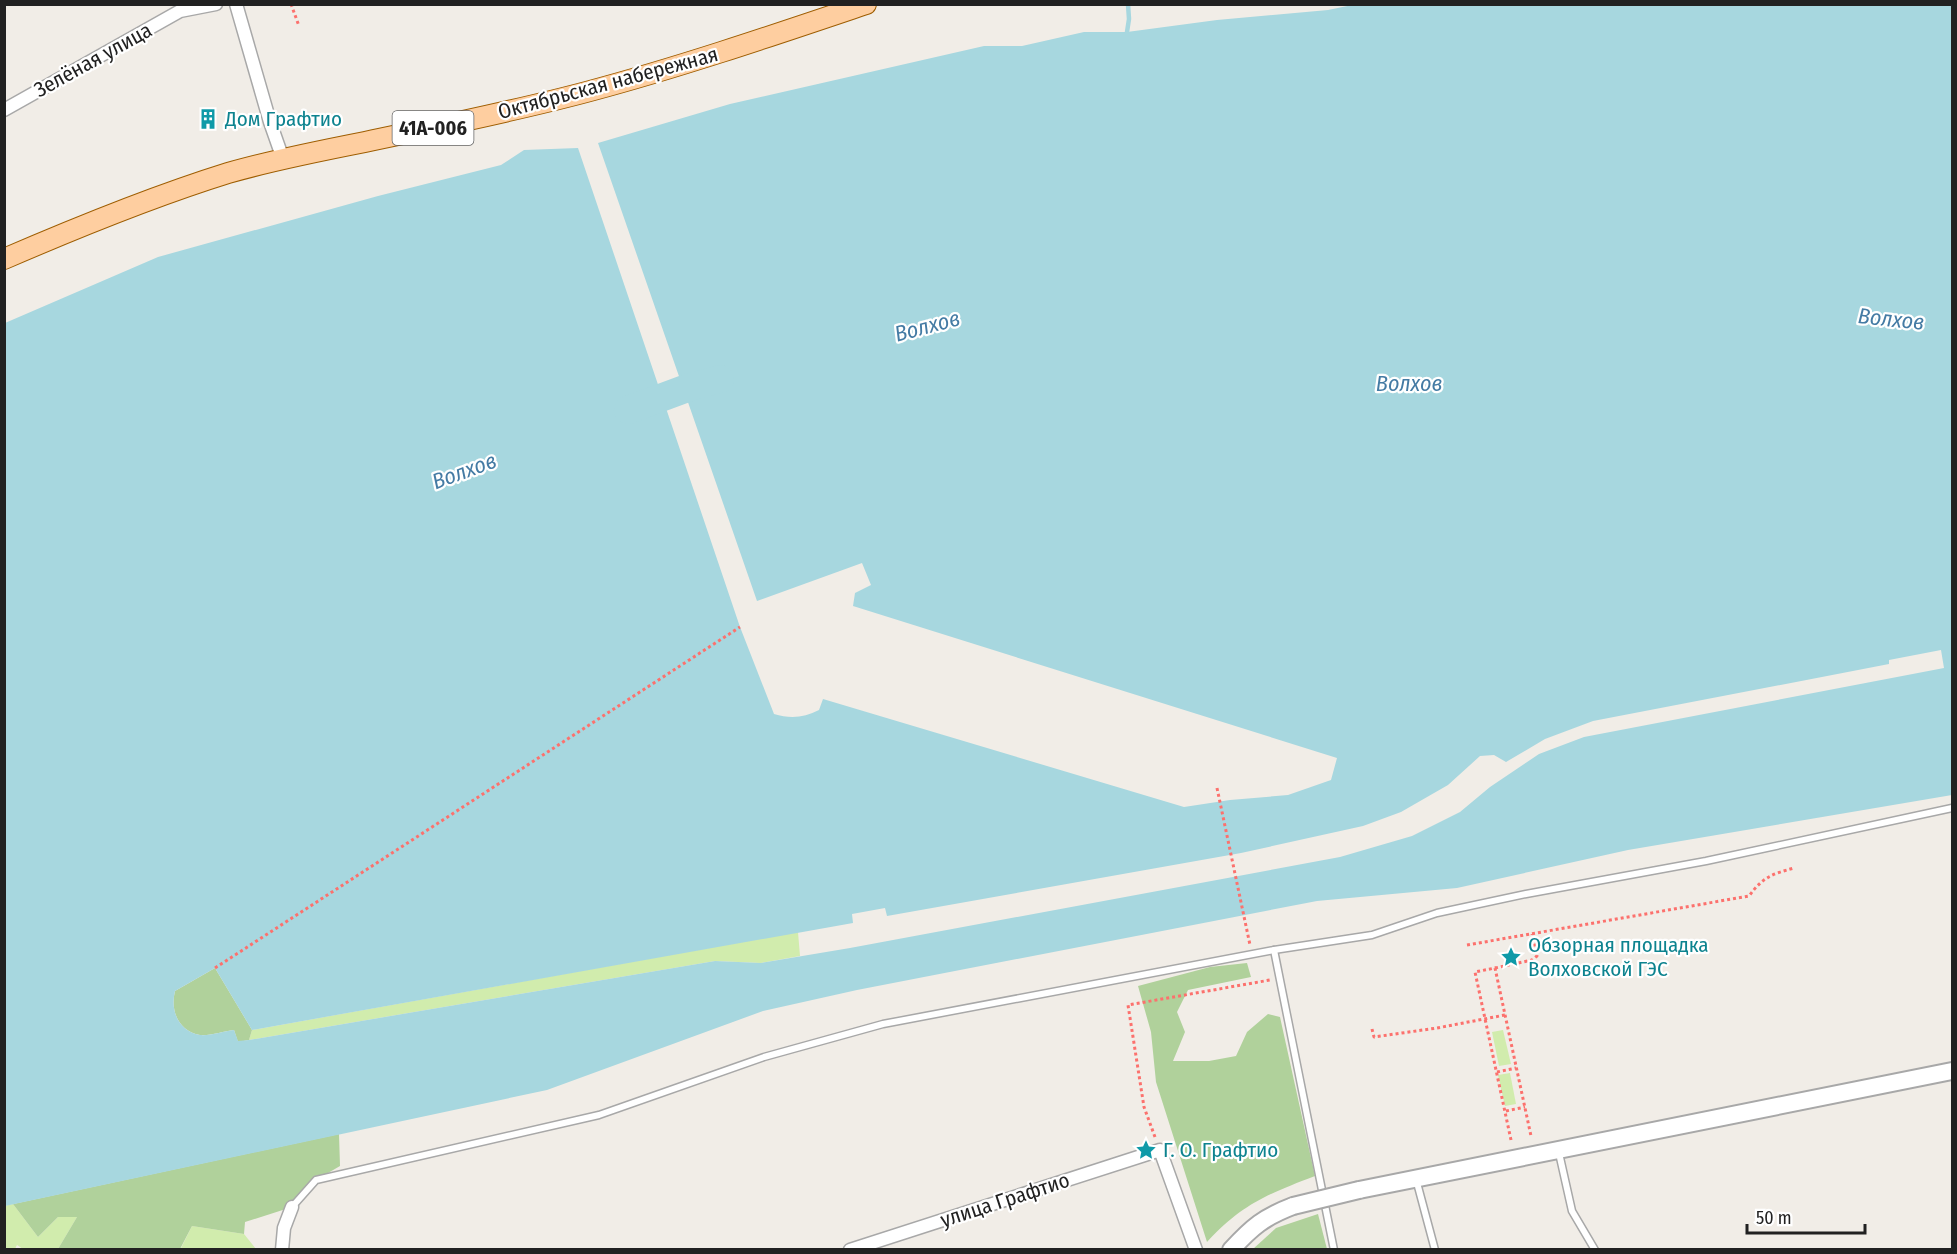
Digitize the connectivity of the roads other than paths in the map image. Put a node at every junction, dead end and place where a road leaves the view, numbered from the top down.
1 (216, 4) edge
2 (236, 4) edge
3 (866, 4) edge
4 (4, 110) edge
5 (283, 159) junction
6 (4, 259) edge
7 (1953, 808) edge
8 (1274, 950) junction
9 (1953, 1071) edge
10 (1558, 1150) junction
11 (1416, 1179) junction
12 (292, 1207) joint
13 (282, 1250) edge
14 (850, 1250) edge
15 (1196, 1250) edge
16 (1231, 1250) edge
17 (1334, 1250) edge
18 (1435, 1250) edge
19 (1595, 1250) edge

1 - 4 street, Зелёная улица
2 - 5 street
3 - 5 main road, Октябрьская набережная / 41А-006
5 - 6 main road, Октябрьская набережная / 41А-006
7 - 8 lane
8 - 12 lane
8 - 17 lane
9 - 10 street
10 - 11 street
10 - 19 lane
11 - 16 street, bridge
11 - 18 lane
12 - 13 street
14 - 15 street, улица Графтио

